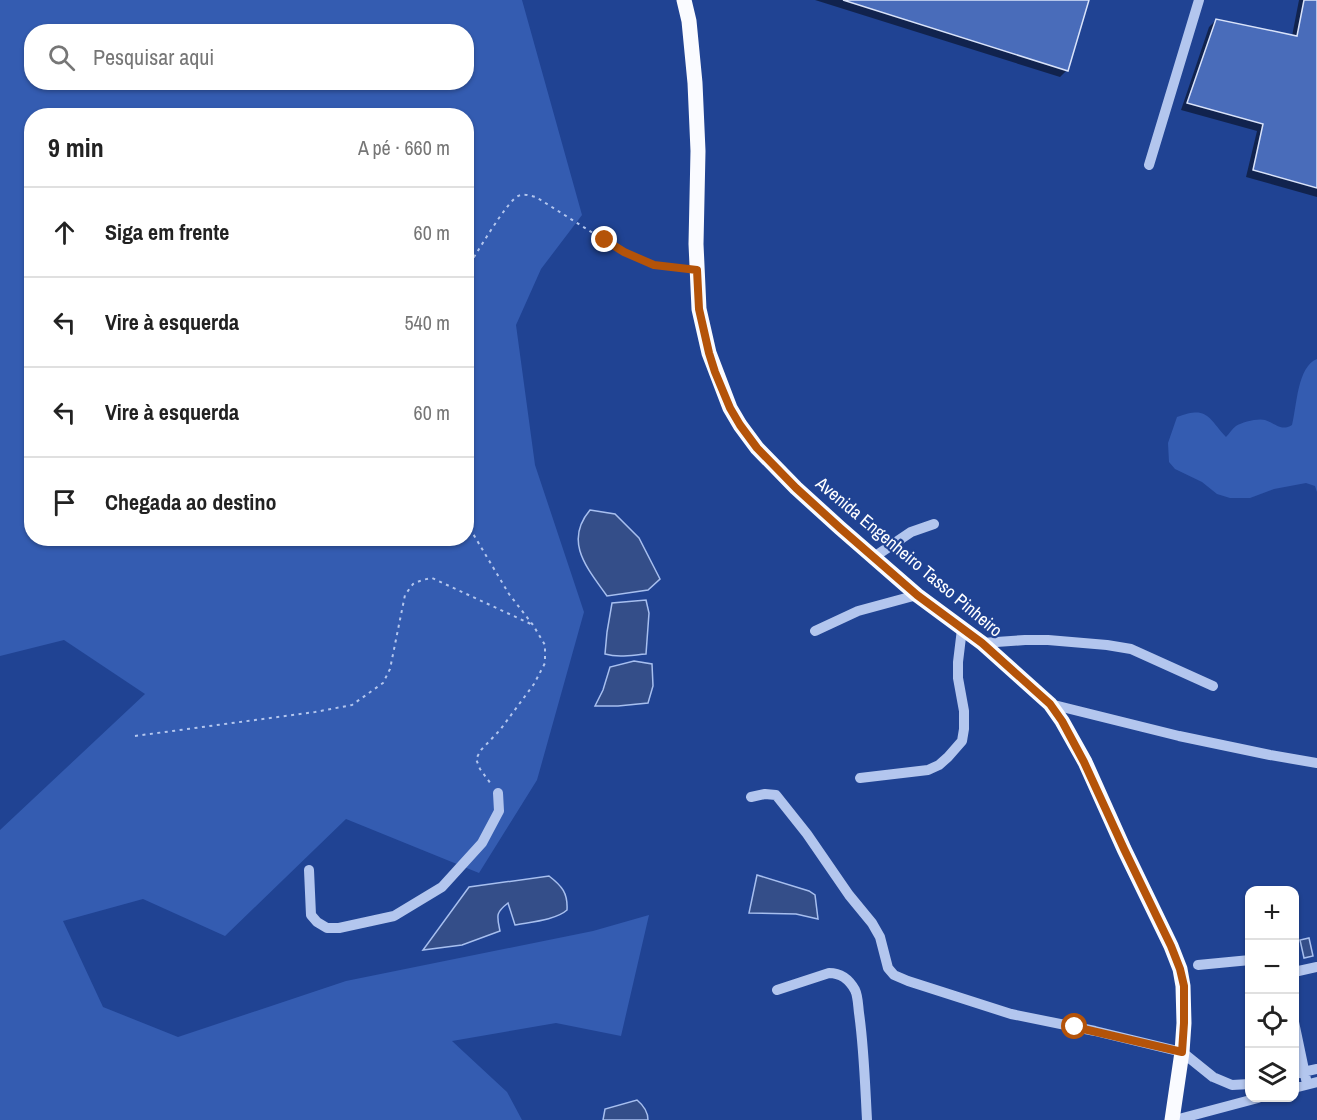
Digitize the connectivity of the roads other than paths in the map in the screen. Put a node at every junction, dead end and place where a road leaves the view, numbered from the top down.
1 (684, 0) edge
2 (1199, 0) edge
3 (1149, 165) dead end
4 (934, 524) dead end
5 (874, 557) junction
6 (917, 595) junction
7 (962, 629) junction
8 (815, 631) dead end
9 (982, 643) junction
10 (1213, 686) dead end
11 (1050, 704) junction
12 (1317, 763) edge
13 (860, 778) dead end
14 (498, 794) road end
15 (751, 797) dead end
16 (309, 870) dead end
17 (1245, 960) edge
18 (1198, 965) dead end
19 (1317, 967) edge
20 (1299, 971) edge
21 (777, 990) dead end
22 (1182, 1052) junction
23 (1317, 1069) edge
24 (1299, 1073) edge
25 (1312, 1083) edge
26 (1245, 1084) edge
27 (1245, 1101) edge
28 (867, 1120) edge
29 (1173, 1120) edge

1 - 5 main road, Avenida Engenheiro Tasso Pinheiro
2 - 3 street
4 - 5 street
5 - 6 main road, Avenida Engenheiro Tasso Pinheiro
6 - 7 main road, Avenida Engenheiro Tasso Pinheiro
6 - 8 street
7 - 9 main road, Avenida Engenheiro Tasso Pinheiro
7 - 13 street
9 - 10 street
9 - 11 main road, Avenida Engenheiro Tasso Pinheiro
11 - 12 street
11 - 22 main road, Avenida Engenheiro Tasso Pinheiro
14 - 16 street
15 - 22 street
17 - 18 street
19 - 20 street
21 - 28 street
22 - 26 street
22 - 29 main road, Avenida Engenheiro Tasso Pinheiro
23 - 24 street
24 - 25 street
27 - 29 street

